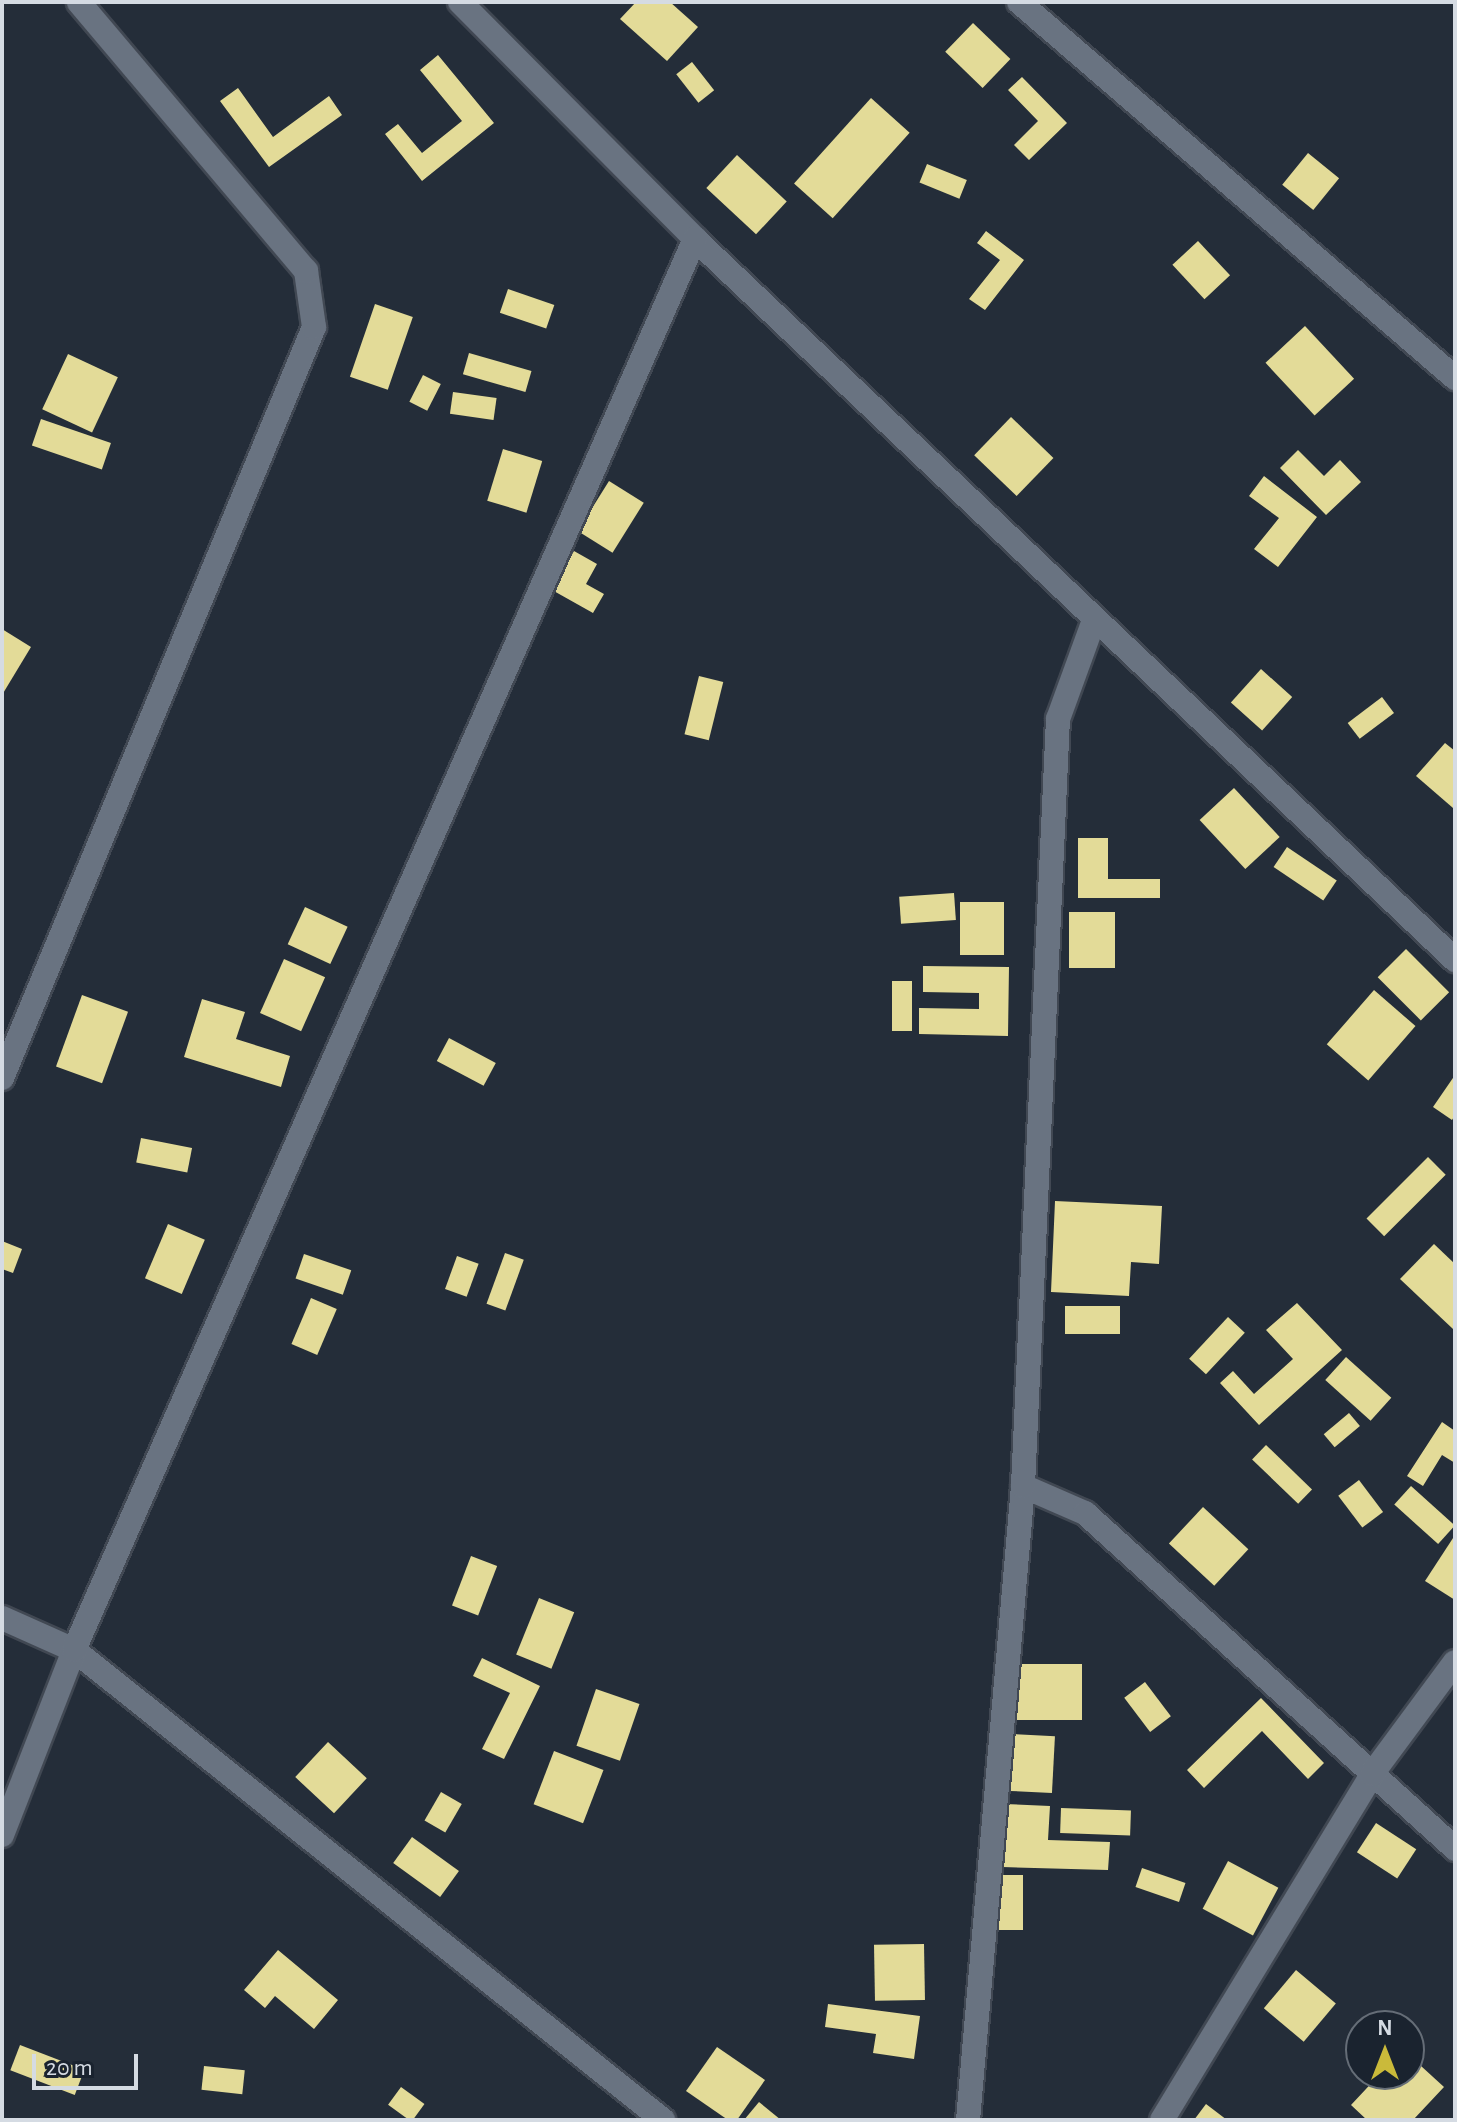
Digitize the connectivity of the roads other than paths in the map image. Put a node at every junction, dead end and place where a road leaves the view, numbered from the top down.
1 (79, 2) edge
2 (460, 2) edge
3 (1019, 2) edge
4 (695, 239) junction
5 (1455, 378) edge
6 (1094, 620) junction
7 (1455, 960) edge
8 (2, 1078) edge
9 (1023, 1486) junction
10 (2, 1618) edge
11 (74, 1650) junction
12 (1455, 1662) edge
13 (1372, 1774) junction
14 (2, 1835) edge
15 (1455, 1849) edge
16 (663, 2120) edge
17 (968, 2120) edge
18 (1162, 2120) edge

1 - 8 street
2 - 4 street
3 - 5 street
4 - 6 street
4 - 11 street
6 - 7 street
6 - 9 street
9 - 13 street
9 - 17 street
10 - 11 street
11 - 14 street
11 - 16 street
12 - 13 street
13 - 15 street
13 - 18 street

